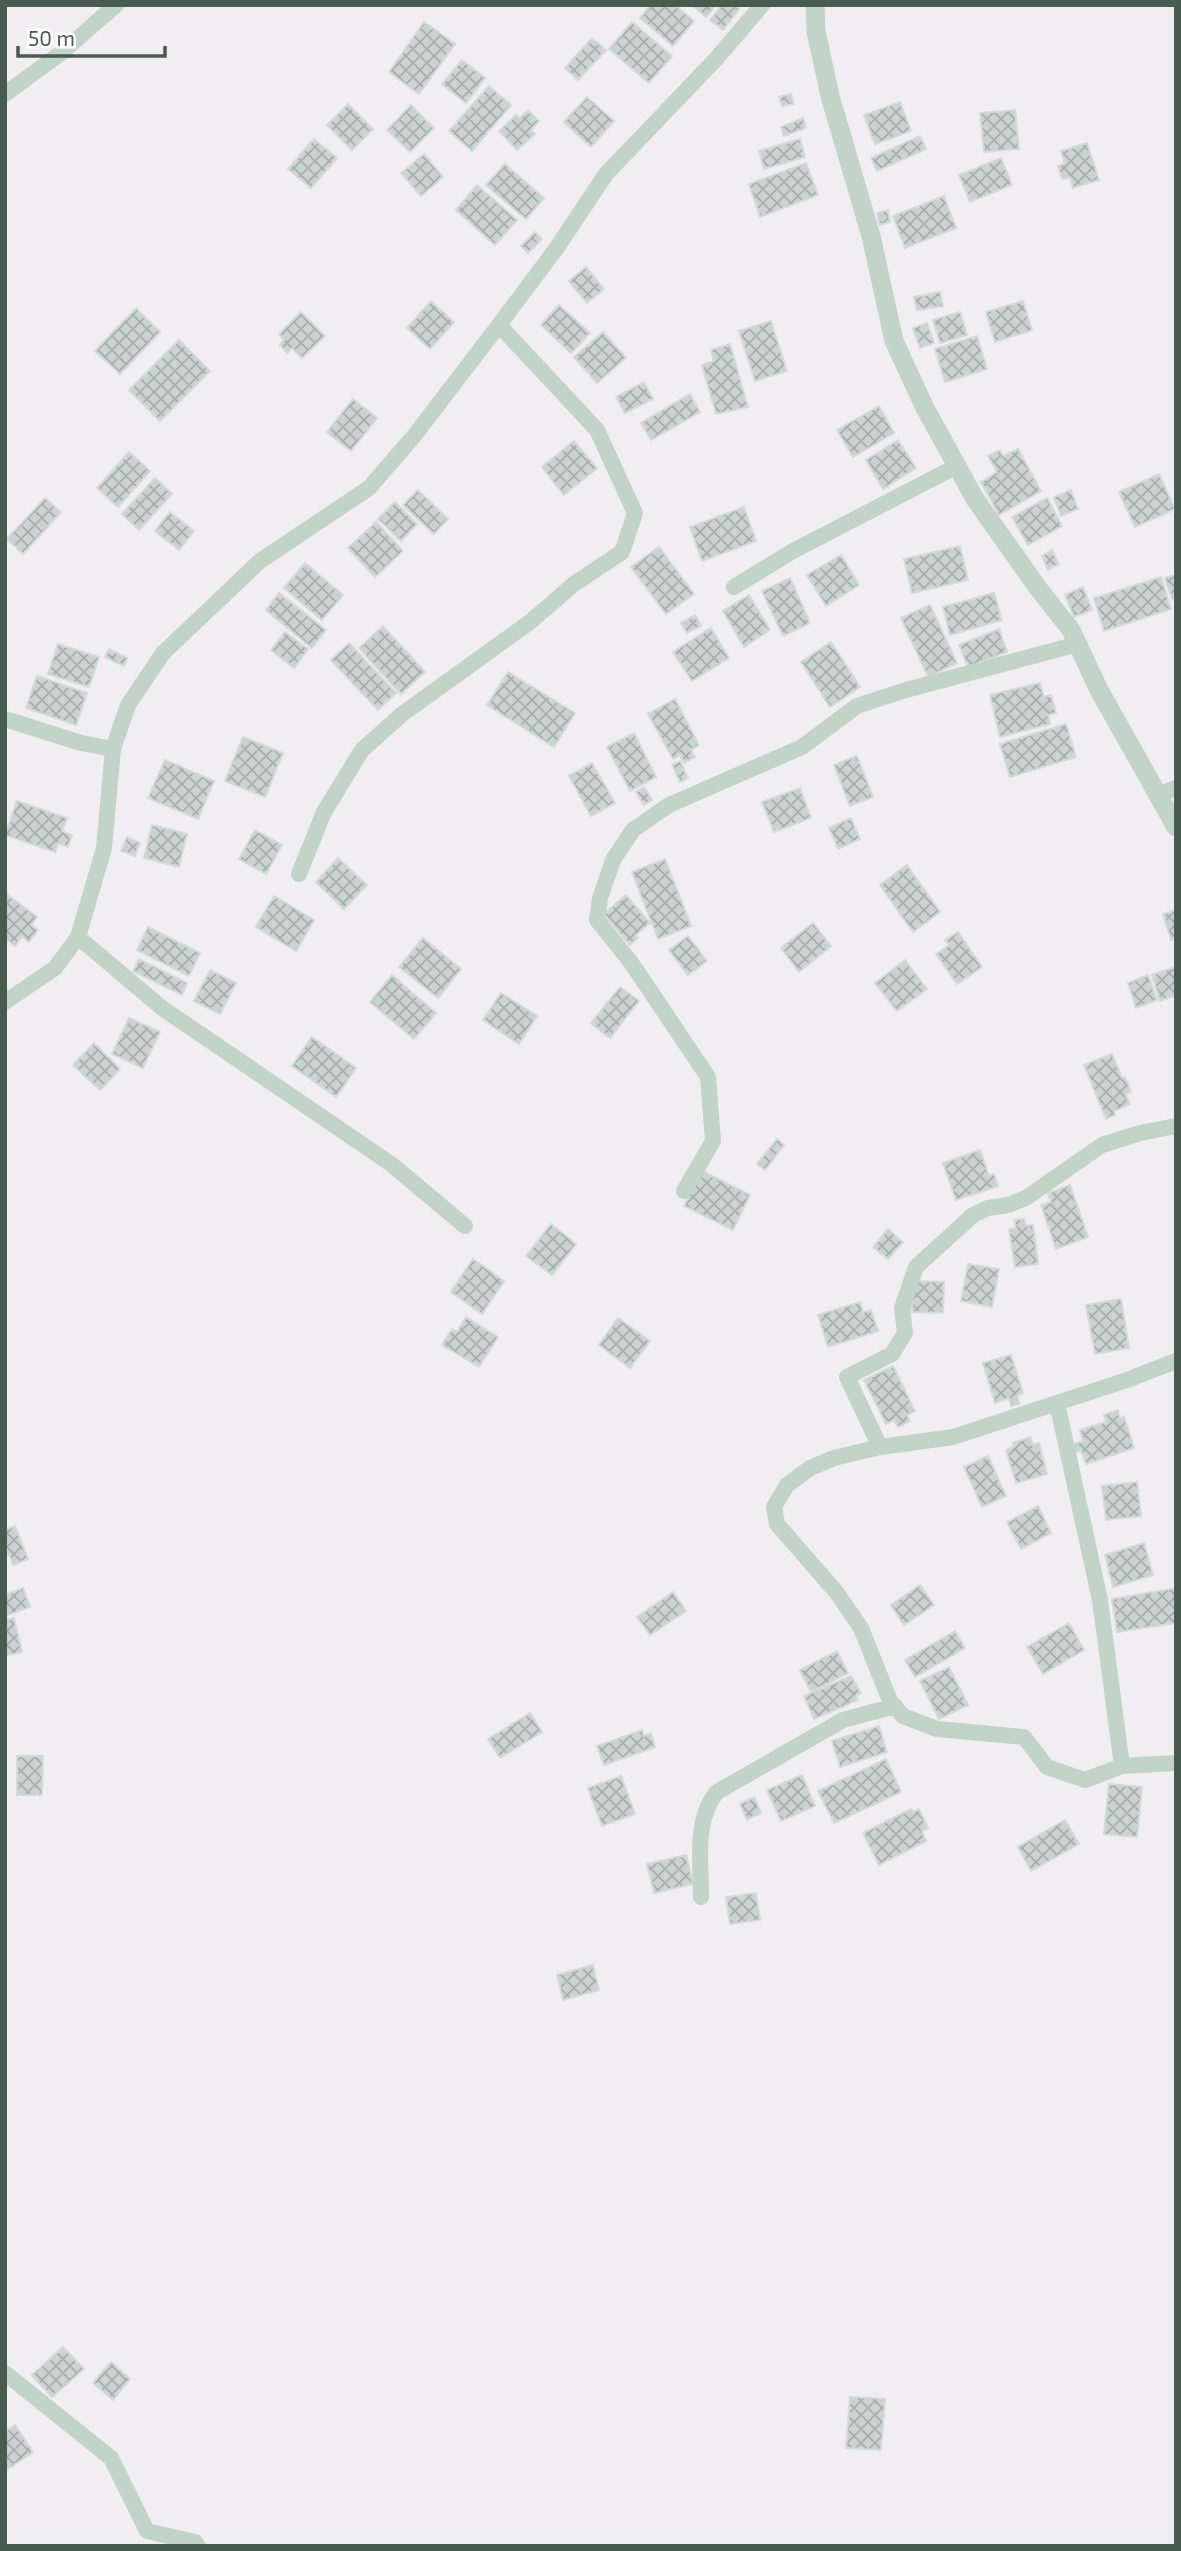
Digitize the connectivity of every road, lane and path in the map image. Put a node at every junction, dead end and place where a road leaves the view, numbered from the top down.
1 (116, 5) edge
2 (762, 5) edge
3 (816, 5) edge
4 (5, 94) edge
5 (499, 325) junction
6 (957, 466) junction
7 (734, 587) dead end
8 (1078, 644) junction
9 (5, 719) edge
10 (113, 749) junction
11 (1167, 792) edge
12 (1176, 827) edge
13 (299, 874) dead end
14 (78, 937) junction
15 (5, 1002) edge
16 (1176, 1126) edge
17 (684, 1191) dead end
18 (466, 1226) dead end
19 (1176, 1361) edge
20 (1057, 1403) junction
21 (880, 1447) junction
22 (895, 1706) junction
23 (1176, 1763) edge
24 (1122, 1766) junction
25 (701, 1897) dead end
26 (5, 2373) edge
27 (198, 2546) edge

1 - 4 street
2 - 5 street
3 - 6 street
5 - 10 street
5 - 13 street
6 - 7 street
6 - 8 street
8 - 11 street
8 - 17 street
9 - 10 street
10 - 14 street
11 - 12 street
14 - 15 street
14 - 18 street
16 - 21 street
19 - 20 street
20 - 21 street
20 - 24 street
21 - 22 street
22 - 24 street
22 - 25 street
23 - 24 street
26 - 27 street

